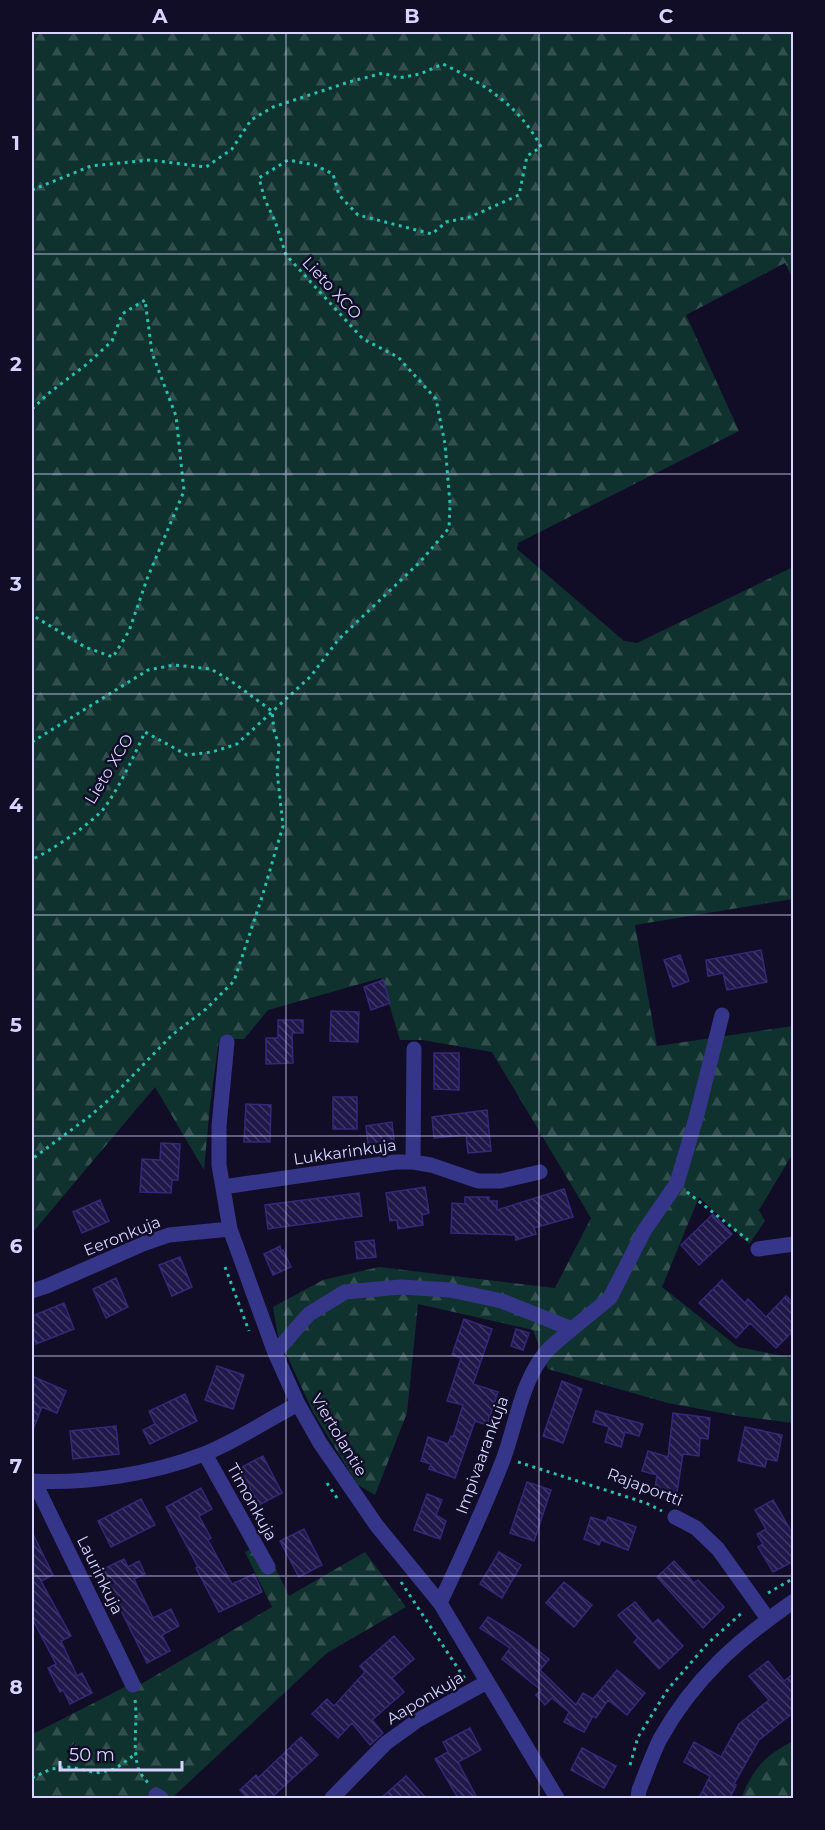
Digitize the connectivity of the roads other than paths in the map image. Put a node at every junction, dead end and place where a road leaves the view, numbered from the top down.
1 (722, 1015) dead end
2 (227, 1042) dead end
3 (414, 1049) dead end
4 (413, 1161) junction
5 (540, 1172) dead end
6 (223, 1187) junction
7 (230, 1229) junction
8 (794, 1244) edge
9 (758, 1249) road end
10 (32, 1291) edge
11 (572, 1329) junction
12 (275, 1353) junction
13 (298, 1404) junction
14 (205, 1454) junction
15 (33, 1481) edge
16 (675, 1517) road end
17 (268, 1568) dead end
18 (794, 1601) edge
19 (440, 1603) junction
20 (768, 1619) junction
21 (487, 1682) junction
22 (133, 1685) road end
23 (332, 1798) edge
24 (557, 1798) edge
25 (638, 1798) edge

1 - 11 street, Impivaarankuja
2 - 6 street, Viertolantie
3 - 4 street
4 - 5 street, Lukkarinkuja
4 - 6 street, Lukkarinkuja
6 - 7 street, Viertolantie
7 - 10 street, Eeronkuja
7 - 12 street, Viertolantie
8 - 9 street
11 - 12 street
11 - 19 street, Impivaarankuja
12 - 13 street, Viertolantie
13 - 14 street
13 - 19 street, Viertolantie
14 - 15 street
14 - 17 street, Timonkuja
15 - 22 street, Laurinkuja
16 - 20 street, Rajaportti
18 - 20 street
19 - 21 street, Viertolantie
20 - 25 street
21 - 23 street, Aaponkuja
21 - 24 street, Viertolantie

